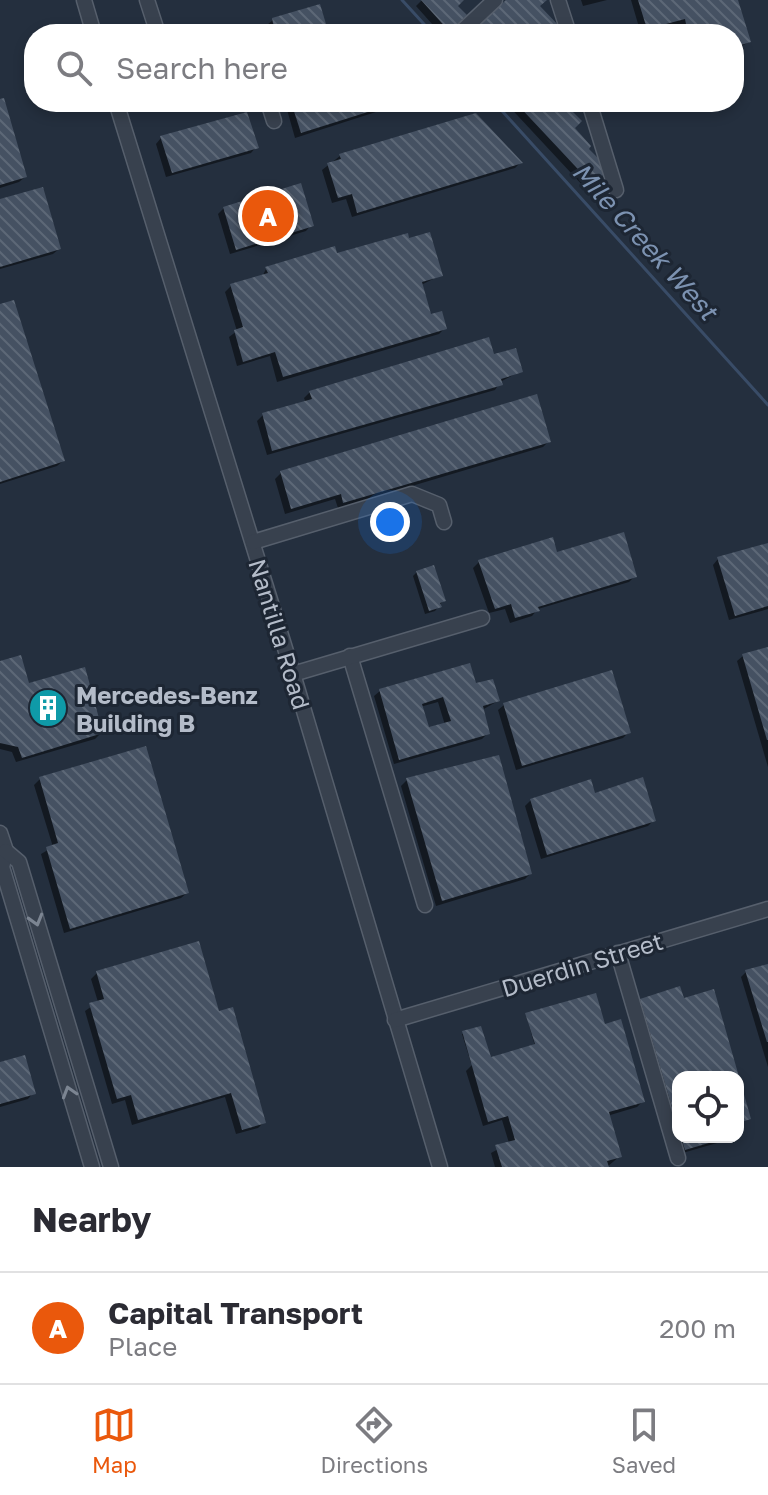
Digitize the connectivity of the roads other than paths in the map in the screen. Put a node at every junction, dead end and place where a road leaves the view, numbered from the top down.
1 (84, 0) edge
2 (147, 0) edge
3 (495, 0) edge
4 (558, 0) edge
5 (91, 24) edge
6 (155, 24) edge
7 (470, 24) edge
8 (566, 24) edge
9 (119, 112) edge
10 (271, 112) edge
11 (592, 112) edge
12 (274, 121) dead end
13 (616, 190) dead end
14 (444, 522) dead end
15 (253, 542) junction
16 (482, 618) dead end
17 (350, 656) junction
18 (293, 674) junction
19 (0, 833) edge
20 (6, 851) junction
21 (425, 905) dead end
22 (768, 909) edge
23 (618, 953) junction
24 (50, 965) junction
25 (33, 970) junction
26 (395, 1020) junction
27 (74, 1044) junction
28 (56, 1049) junction
29 (678, 1158) dead end
30 (92, 1167) edge
31 (111, 1167) edge
32 (440, 1167) edge

1 - 5 street
2 - 6 street
3 - 7 street
4 - 8 street
9 - 15 street, Nantilla Road
10 - 12 street
11 - 13 street
14 - 15 street
15 - 18 street, Nantilla Road
16 - 17 street
17 - 18 street
17 - 21 street
18 - 26 street, Nantilla Road
19 - 20 street
20 -> 24 street
20 - 25 street
22 - 23 street, Duerdin Street
23 - 26 street, Duerdin Street
23 - 29 street
24 - 25 street
24 - 27 street
25 - 28 street
26 - 32 street, Nantilla Road
27 - 28 street
27 - 31 street
30 -> 28 street

